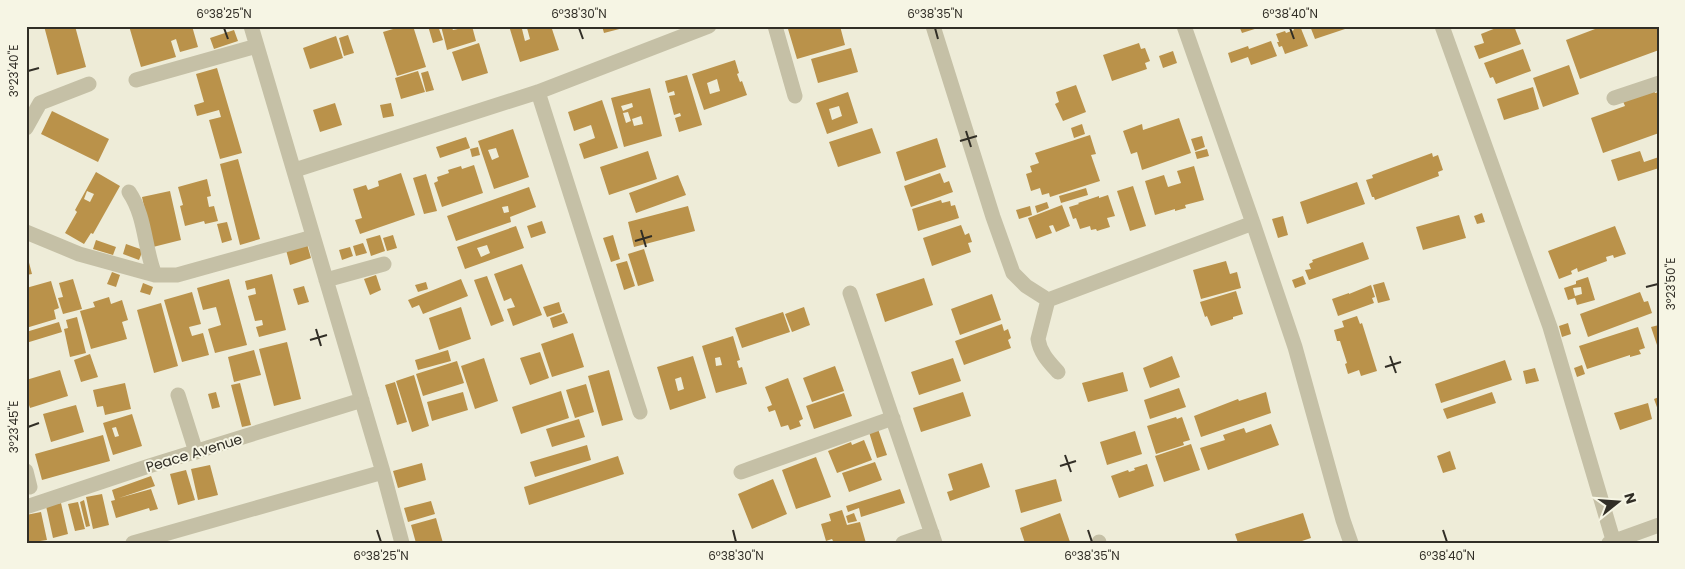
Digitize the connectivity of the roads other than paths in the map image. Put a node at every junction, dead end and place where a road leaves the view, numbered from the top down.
1 (251, 26) edge
2 (709, 26) edge
3 (775, 26) edge
4 (932, 26) edge
5 (1184, 26) edge
6 (1442, 26) edge
7 (257, 46) junction
8 (136, 80) dead end
9 (1659, 83) edge
10 (89, 84) dead end
11 (538, 92) junction
12 (795, 96) dead end
13 (1614, 98) dead end
14 (26, 128) edge
15 (295, 170) junction
16 (129, 192) dead end
17 (1253, 223) junction
18 (26, 232) edge
19 (313, 237) junction
20 (384, 264) dead end
21 (155, 275) junction
22 (326, 280) junction
23 (850, 293) dead end
24 (1048, 300) junction
25 (1058, 372) dead end
26 (178, 395) dead end
27 (362, 400) junction
28 (640, 412) dead end
29 (893, 418) junction
30 (196, 452) junction
31 (26, 471) edge
32 (383, 472) junction
33 (741, 472) dead end
34 (30, 486) dead end
35 (26, 507) edge
36 (1659, 525) edge
37 (934, 538) edge
38 (142, 541) edge
39 (400, 542) edge
40 (1612, 542) edge
41 (903, 543) edge
42 (1351, 543) edge

1 - 7 street
2 - 11 street
3 - 12 street
4 - 24 street
5 - 17 street
6 - 40 street
7 - 8 street
7 - 15 street
9 - 13 street
10 - 14 street
11 - 15 street
11 - 28 street
15 - 19 street
16 - 21 street
17 - 24 street
17 - 42 street
18 - 21 street
19 - 21 street
19 - 22 street
20 - 22 street
22 - 27 street
23 - 29 street
24 - 25 street
26 - 30 street
27 - 30 street, Peace Avenue
27 - 32 street
29 - 33 street
29 - 37 street
30 - 35 street, Peace Avenue
31 - 34 street
32 - 38 street
32 - 39 street
36 - 40 street
37 - 41 street

